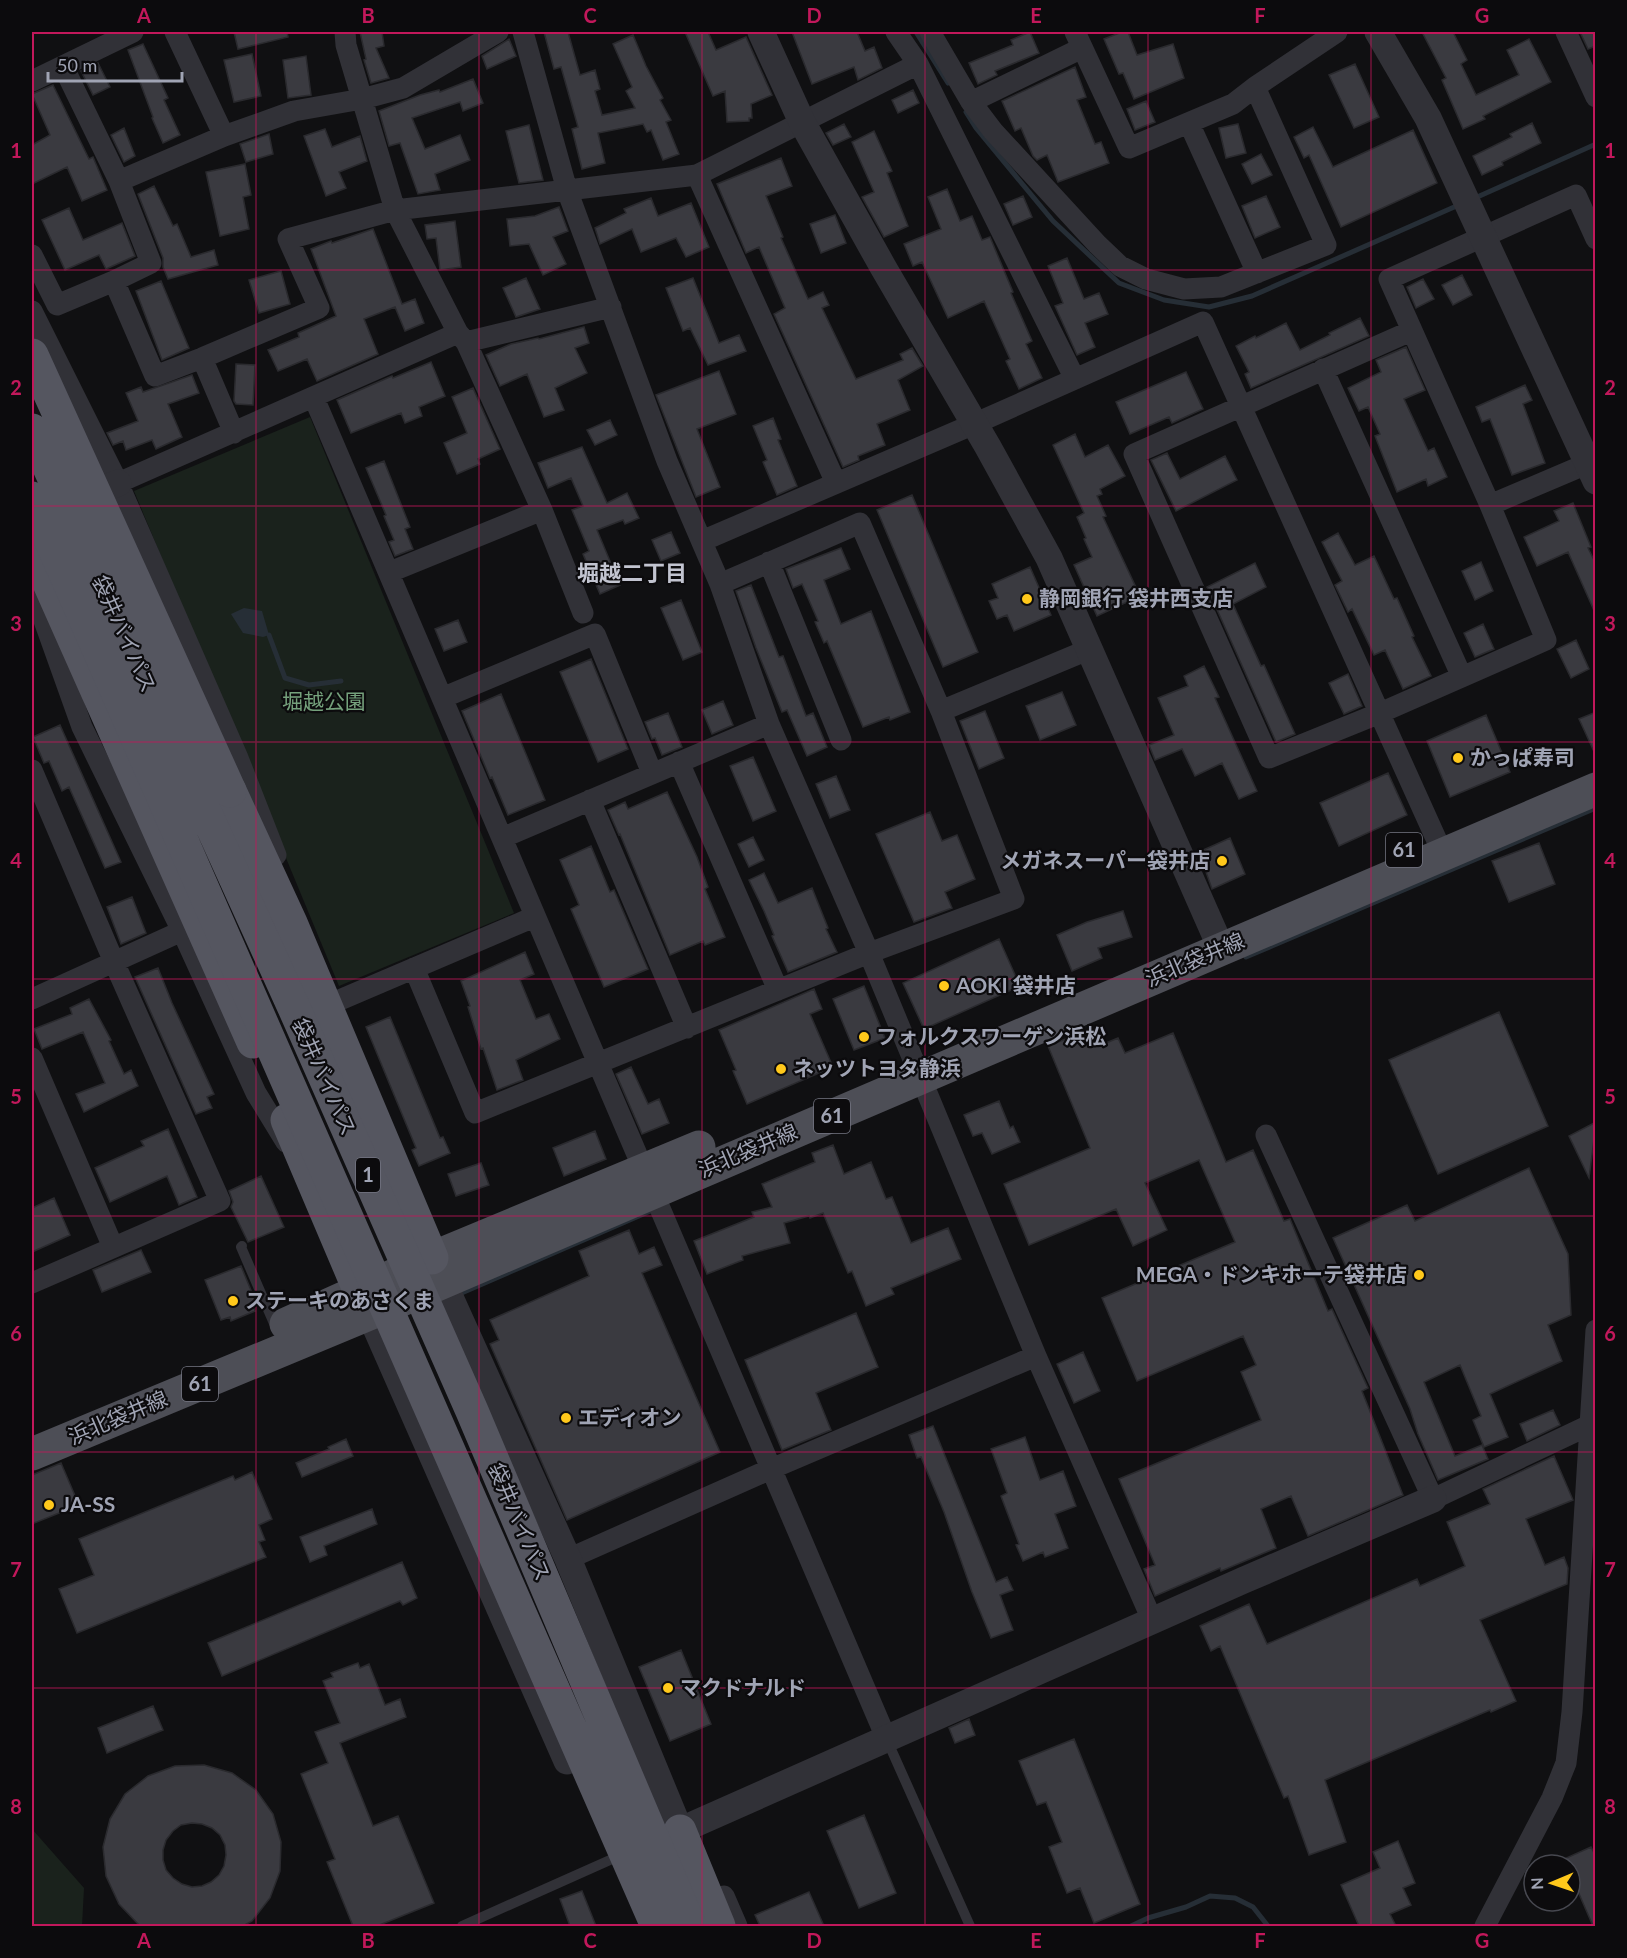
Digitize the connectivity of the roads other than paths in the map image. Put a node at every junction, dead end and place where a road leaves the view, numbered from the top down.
1 (134, 32) edge
2 (175, 32) edge
3 (345, 32) edge
4 (498, 32) edge
5 (523, 32) edge
6 (761, 32) edge
7 (896, 32) edge
8 (930, 32) edge
9 (1338, 32) edge
10 (1378, 32) edge
11 (1566, 32) edge
12 (1079, 40) edge
13 (918, 64) junction
14 (63, 66) junction
15 (32, 81) edge
16 (1255, 87) junction
17 (1596, 98) edge
18 (362, 99) junction
19 (971, 102) junction
20 (802, 122) junction
21 (1189, 123) junction
22 (225, 136) junction
23 (697, 175) junction
24 (119, 181) junction
25 (567, 190) junction
26 (395, 210) junction
27 (1484, 236) junction
28 (1596, 239) edge
29 (32, 255) edge
30 (1257, 273) junction
31 (114, 281) junction
32 (611, 307) junction
33 (32, 311) edge
34 (1411, 331) junction
35 (462, 337) junction
36 (32, 355) edge
37 (202, 358) junction
38 (1323, 369) junction
39 (1075, 379) junction
40 (314, 398) junction
41 (1241, 406) junction
42 (974, 423) junction
43 (32, 430) edge
44 (234, 433) junction
45 (1593, 468) edge
46 (118, 483) junction
47 (836, 483) junction
48 (32, 498) edge
49 (1490, 505) junction
50 (542, 510) junction
51 (32, 519) edge
52 (702, 542) junction
53 (32, 545) edge
54 (769, 562) junction
55 (390, 572) junction
56 (720, 584) junction
57 (32, 587) edge
58 (583, 613) dead end
59 (1090, 649) junction
60 (1462, 676) junction
61 (442, 698) junction
62 (941, 711) junction
63 (1380, 713) junction
64 (769, 724) junction
65 (841, 740) dead end
66 (679, 762) junction
67 (1596, 768) edge
68 (32, 770) edge
69 (652, 773) junction
70 (1596, 789) edge
71 (590, 800) junction
72 (502, 838) junction
73 (1439, 846) junction
74 (534, 917) junction
75 (182, 931) junction
76 (1217, 940) junction
77 (869, 953) junction
78 (114, 962) junction
79 (414, 968) junction
80 (778, 990) junction
81 (32, 999) edge
82 (334, 1002) junction
83 (687, 1028) junction
84 (32, 1058) edge
85 (598, 1064) junction
86 (350, 1065) junction
87 (917, 1070) junction
88 (1266, 1135) dead end
89 (649, 1180) junction
90 (319, 1196) junction
91 (242, 1246) dead end
92 (113, 1247) junction
93 (438, 1269) junction
94 (32, 1282) edge
95 (365, 1303) junction
96 (276, 1328) junction
97 (1596, 1330) edge
98 (1036, 1356) junction
99 (1593, 1423) edge
100 (32, 1430) edge
101 (32, 1454) edge
102 (771, 1469) junction
103 (1433, 1499) junction
104 (568, 1559) junction
105 (1153, 1622) junction
106 (887, 1740) junction
107 (680, 1831) junction
108 (610, 1860) junction
109 (462, 1926) edge
110 (640, 1926) edge
111 (657, 1926) edge
112 (690, 1926) edge
113 (719, 1926) edge
114 (737, 1926) edge
115 (970, 1926) edge
116 (1485, 1926) edge

1 - 14 street
2 - 22 street
3 - 18 street
4 - 18 street
5 - 25 street
6 - 20 street
7 - 13 street
8 - 19 street
9 - 16 street
10 - 27 street
11 - 17 street
12 - 19 street
12 - 21 street
13 - 20 street
13 - 39 street
14 - 15 street
14 - 24 street
16 - 21 street
16 - 30 street
18 - 22 street
18 - 26 street
19 - 30 street
20 - 23 street
20 - 42 street
21 - 30 street
22 - 24 street
23 - 25 street
23 - 47 street
24 - 31 street
25 - 26 street
25 - 32 street
26 - 35 street
26 - 37 street
27 - 28 street
27 - 34 street
27 - 45 street
29 - 31 street
31 - 37 street
32 - 35 street
32 - 52 street
33 - 46 street
34 - 38 street
34 - 49 street
35 - 40 street
35 - 50 street
36 - 86 highway, bridge
37 - 44 street
38 - 41 street
38 - 60 street
39 - 41 street
39 - 42 street
40 - 44 street
40 - 55 street
41 - 63 street
41 - 63 street
42 - 47 street
42 - 59 street
43 - 112 highway, 袋井バイパス / 1, bridge
44 - 46 street
45 - 49 street
46 - 51 street
46 - 82 street
47 - 52 street
48 - 111 highway, 袋井バイパス / 1, bridge
49 - 60 street
50 - 55 street
50 - 58 street
52 - 56 street
53 - 90 highway
54 - 56 street
54 - 62 street
54 - 65 street
55 - 61 street
56 - 64 street
57 - 75 street
59 - 62 street
59 - 76 street
60 - 63 street
61 - 69 street
61 - 72 street
62 - 77 street
63 - 73 street
64 - 66 street
64 - 77 street
66 - 69 street
66 - 80 street
67 - 73 main road, 浜北袋井線 / 61
68 - 78 street
69 - 71 street
70 - 73 main road, 浜北袋井線 / 61
71 - 72 street
71 - 83 street
72 - 74 street
73 - 76 main road, 浜北袋井線 / 61
74 - 79 street
74 - 85 street
75 - 78 street
75 - 90 street
76 - 87 main road, 浜北袋井線 / 61
77 - 80 street
77 - 87 street
78 - 81 street
78 - 92 street
79 - 82 street
79 - 85 street
80 - 83 street
82 - 86 street
83 - 85 street
84 - 92 street
85 - 89 street
86 - 93 highway
87 - 89 main road, 浜北袋井線 / 61
87 - 98 street
88 - 103 street
89 - 93 main road, 浜北袋井線 / 61
89 - 102 street
90 - 95 highway
91 - 96 lane
92 - 94 street
93 - 95 main road, 浜北袋井線 / 61
93 - 104 street
95 - 96 main road, 浜北袋井線 / 61
95 - 101 main road, 浜北袋井線 / 61
95 - 108 street
96 - 100 main road, 浜北袋井線 / 61
97 - 99 street
98 - 102 street
98 - 105 street
99 - 103 street
99 - 116 street
102 - 104 street
102 - 106 street
103 - 105 street
104 - 107 street
105 - 106 street
106 - 107 street
106 - 115 lane
107 - 108 street
107 - 113 highway
107 - 114 street
108 - 109 lane
108 - 110 highway

